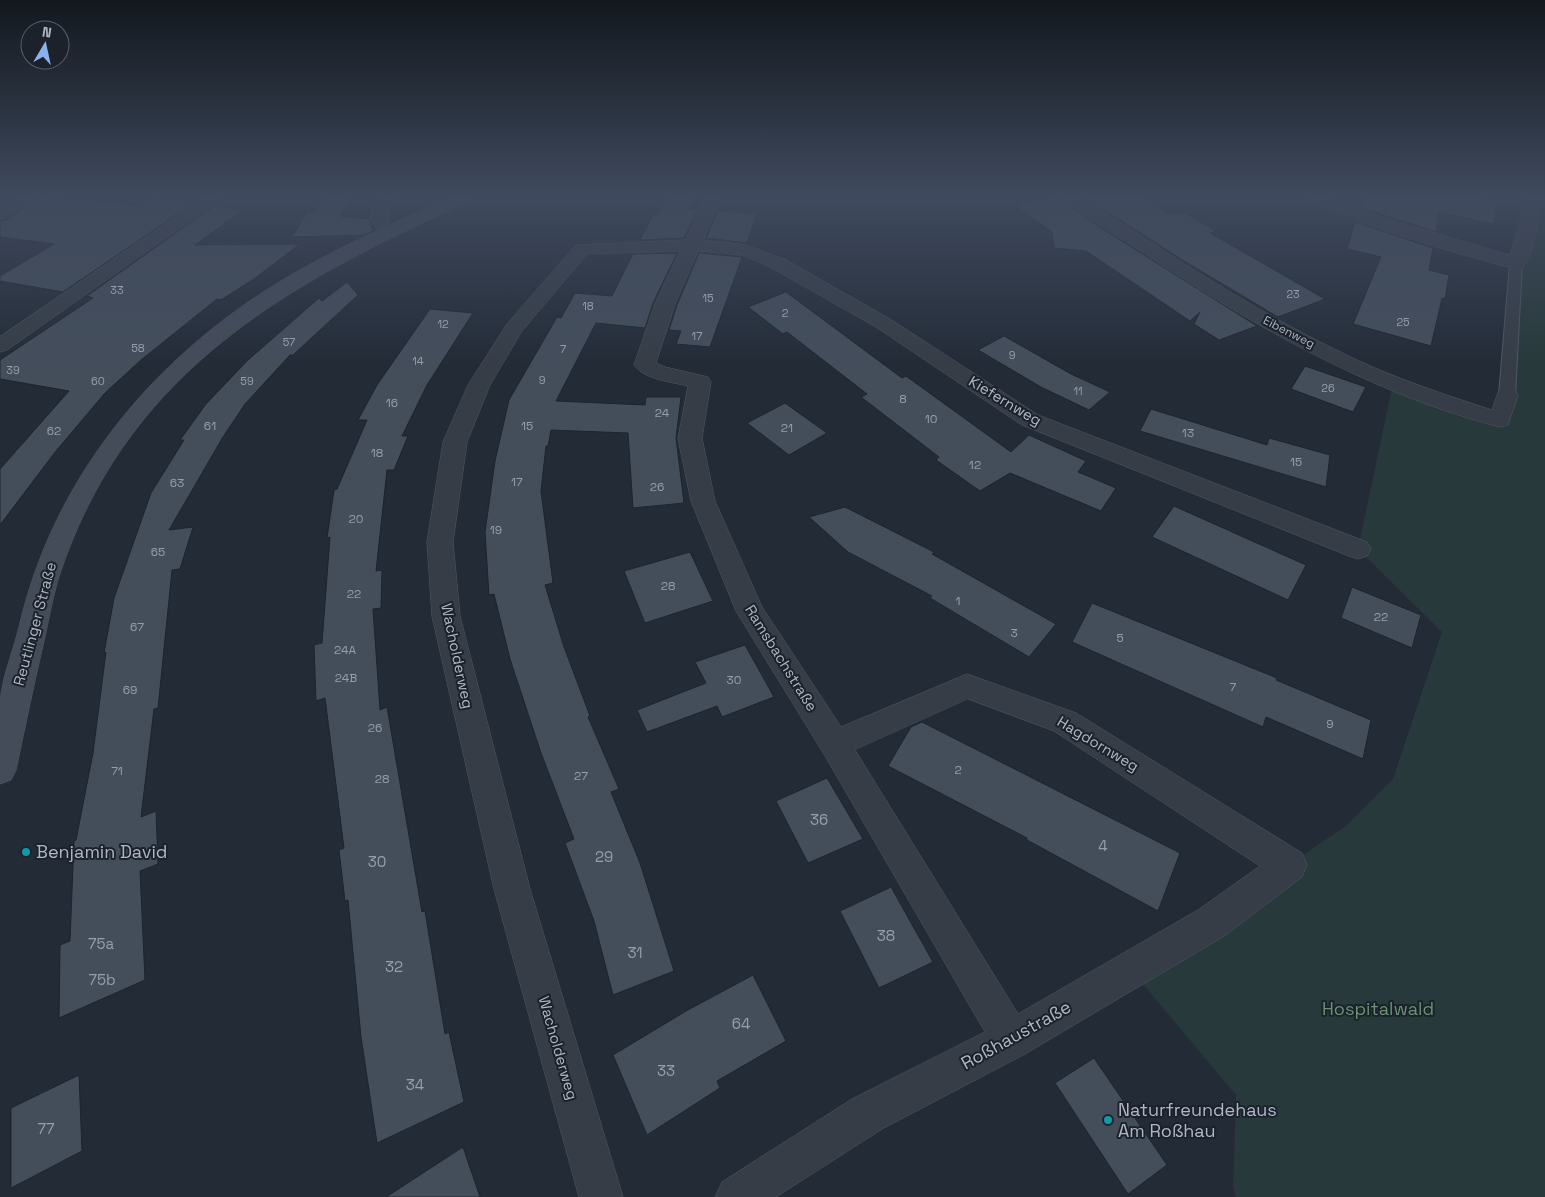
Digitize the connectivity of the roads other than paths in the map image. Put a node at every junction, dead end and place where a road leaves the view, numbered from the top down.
1 (133, 254) edge
2 (346, 254) edge
3 (578, 254) edge
4 (689, 254) edge
5 (755, 254) edge
6 (1159, 254) edge
7 (1485, 254) edge
8 (1520, 254) edge
9 (1516, 263) junction
10 (0, 346) edge
11 (1507, 395) joint
12 (1358, 549) dead end
13 (835, 744) junction
14 (0, 770) edge
15 (1290, 865) joint
16 (1011, 1040) junction
17 (601, 1197) edge
18 (737, 1197) edge

1 - 10 street
2 - 14 street, Reutlinger Straße
3 - 17 street, Wacholderweg
4 - 13 street, Ramsbachstraße
5 - 12 street, Kiefernweg
6 - 11 street, Eibenweg
7 - 9 street
8 - 9 street
9 - 11 lane
13 - 15 street, Hagdornweg
13 - 16 street, Ramsbachstraße
15 - 16 street, Roßhaustraße
16 - 18 street, Roßhaustraße

